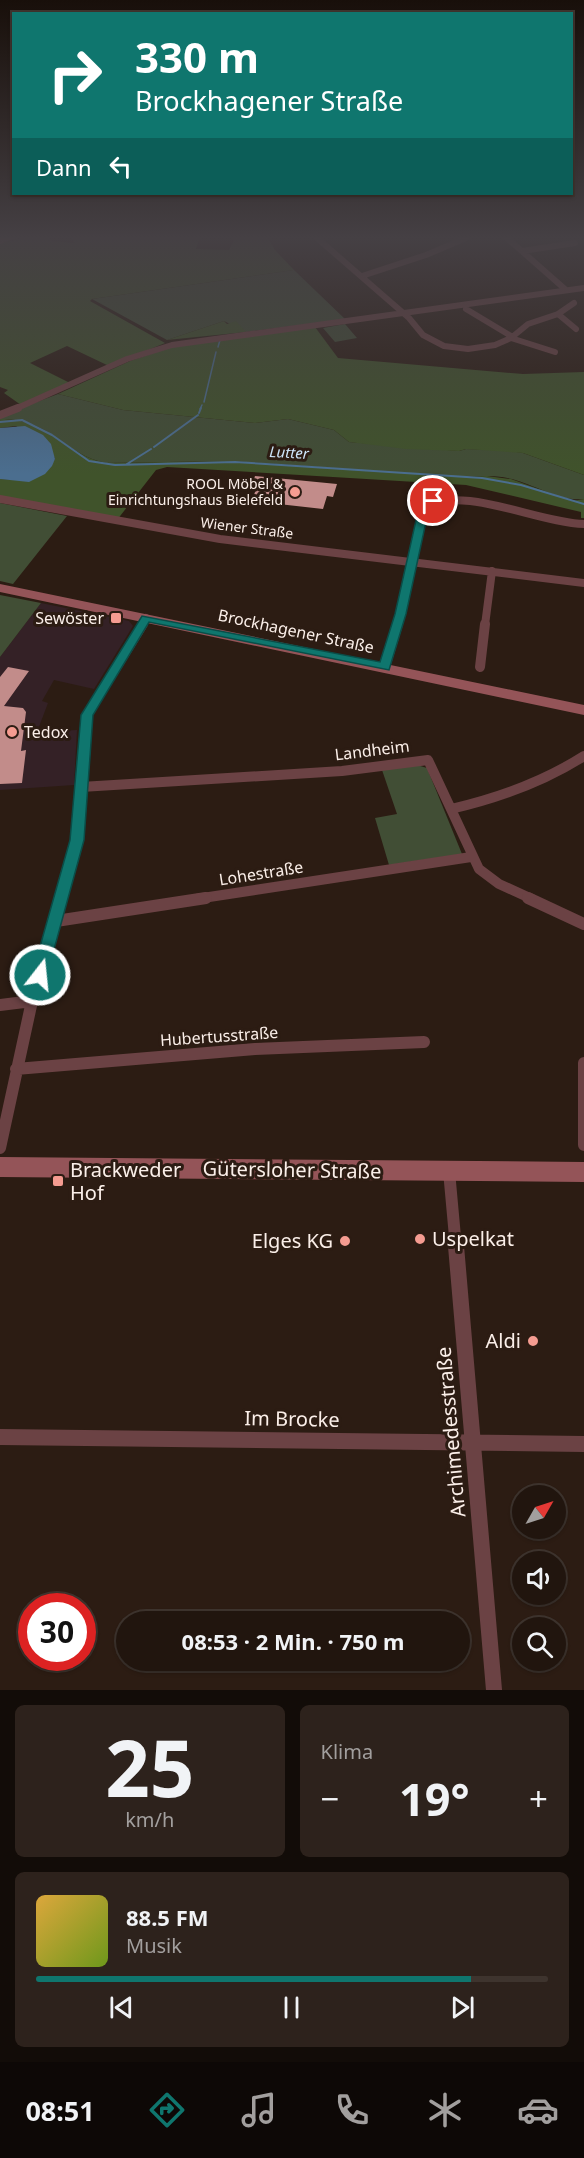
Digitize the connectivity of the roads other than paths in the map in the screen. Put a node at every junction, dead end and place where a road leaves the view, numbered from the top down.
1 (374, 317) edge
2 (406, 317) edge
3 (479, 317) edge
4 (549, 317) edge
5 (561, 317) edge
6 (576, 329) dead end
7 (511, 337) junction
8 (555, 352) dead end
9 (0, 415) edge
10 (0, 499) edge
11 (584, 524) edge
12 (413, 560) junction
13 (492, 571) junction
14 (584, 583) edge
15 (0, 588) edge
16 (146, 618) junction
17 (385, 667) junction
18 (480, 667) dead end
19 (584, 710) edge
20 (584, 756) edge
21 (81, 787) junction
22 (451, 809) junction
23 (471, 857) junction
24 (56, 921) junction
25 (584, 924) edge
26 (32, 1001) junction
27 (0, 1005) edge
28 (424, 1042) dead end
29 (584, 1063) edge
30 (16, 1069) junction
31 (584, 1145) edge
32 (0, 1148) edge
33 (0, 1167) edge
34 (449, 1172) junction
35 (584, 1173) edge
36 (0, 1437) edge
37 (474, 1442) junction
38 (584, 1444) edge
39 (494, 1690) edge

1 - 9 street
2 - 7 street
3 - 7 street
4 - 7 street
5 - 6 street
7 - 8 street
10 - 12 street, Wiener Straße
11 - 12 street
12 - 13 street, Wiener Straße
12 - 17 street
13 - 14 street, Wiener Straße
13 - 18 street
15 - 16 main road, Brockhagener Straße
16 - 17 main road, Brockhagener Straße
16 - 21 street
17 - 19 main road, Brockhagener Straße
20 - 22 street
21 - 22 street, Landheim
21 - 24 street
22 - 23 street, Landheim
23 - 24 street, Lohestraße
23 - 25 street, Landheim
24 - 26 street
26 - 27 street
26 - 30 street
28 - 30 street, Hubertusstraße
29 - 31 street
30 - 32 street
33 - 34 main road, Gütersloher Straße
34 - 35 main road, Gütersloher Straße
34 - 37 street, Archimedesstraße
36 - 37 street, Im Brocke
37 - 38 street, Im Brocke
37 - 39 street, Archimedesstraße

